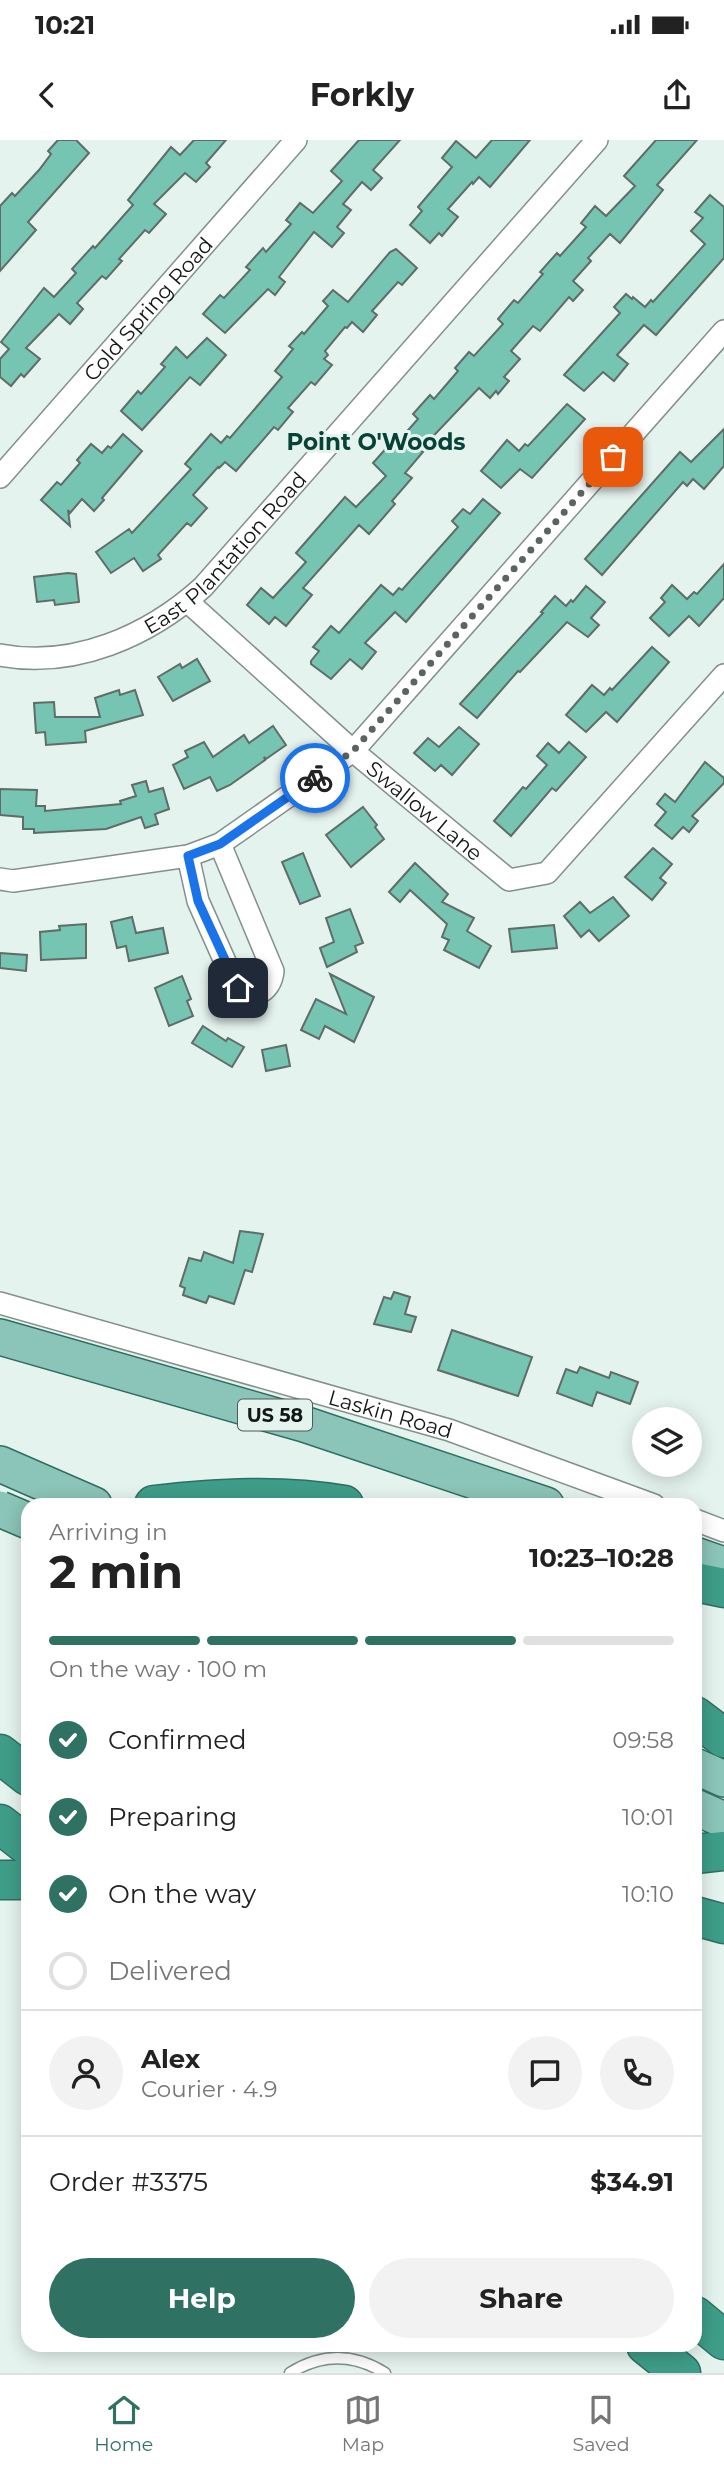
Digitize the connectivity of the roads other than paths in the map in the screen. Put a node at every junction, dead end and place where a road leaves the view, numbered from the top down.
1 (296, 140) edge
2 (597, 140) edge
3 (724, 331) edge
4 (0, 478) edge
5 (187, 601) junction
6 (0, 654) edge
7 (724, 675) edge
8 (353, 751) junction
9 (220, 844) junction
10 (188, 856) junction
11 (0, 879) edge
12 (0, 1303) edge
13 (0, 1337) edge
14 (0, 1464) edge
15 (78, 1498) edge
16 (524, 1498) edge
17 (635, 1498) edge
18 (0, 1509) edge
19 (21, 1516) edge
20 (0, 1519) edge
21 (21, 1519) edge
22 (702, 1523) edge
23 (724, 1531) edge
24 (702, 1557) edge
25 (724, 1565) edge
26 (702, 1583) edge
27 (724, 1588) edge
28 (702, 1721) edge
29 (724, 1738) edge
30 (0, 1754) edge
31 (702, 1769) edge
32 (21, 1770) edge
33 (724, 1779) edge
34 (702, 1810) edge
35 (724, 1820) edge
36 (0, 1824) edge
37 (21, 1840) edge
38 (724, 1850) edge
39 (702, 1851) edge
40 (0, 1880) edge
41 (21, 1880) edge
42 (702, 1918) edge
43 (724, 1924) edge
44 (702, 2322) edge
45 (724, 2340) edge
46 (655, 2352) edge
47 (290, 2373) edge
48 (385, 2373) edge
49 (681, 2373) edge

1 - 4 street, Cold Spring Road
2 - 5 street, East Plantation Road
3 - 8 street
5 - 6 street, East Plantation Road
5 - 8 street, Swallow Lane
7 - 8 street, Swallow Lane
8 - 9 street
9 - 10 street
9 - 10 street
10 - 11 street
12 - 17 street, Laskin Road
13 - 16 main road, Laskin Road / US 58
14 - 15 main road
18 - 19 main road, bridge
20 - 21 highway
22 - 23 street
24 - 25 main road
26 - 27 highway
28 - 29 highway
30 - 32 highway
31 - 33 main road
34 - 35 main road
36 - 37 highway
38 - 39 highway
40 - 41 highway
42 - 43 highway
44 - 45 highway
46 - 49 highway
47 - 48 lane

